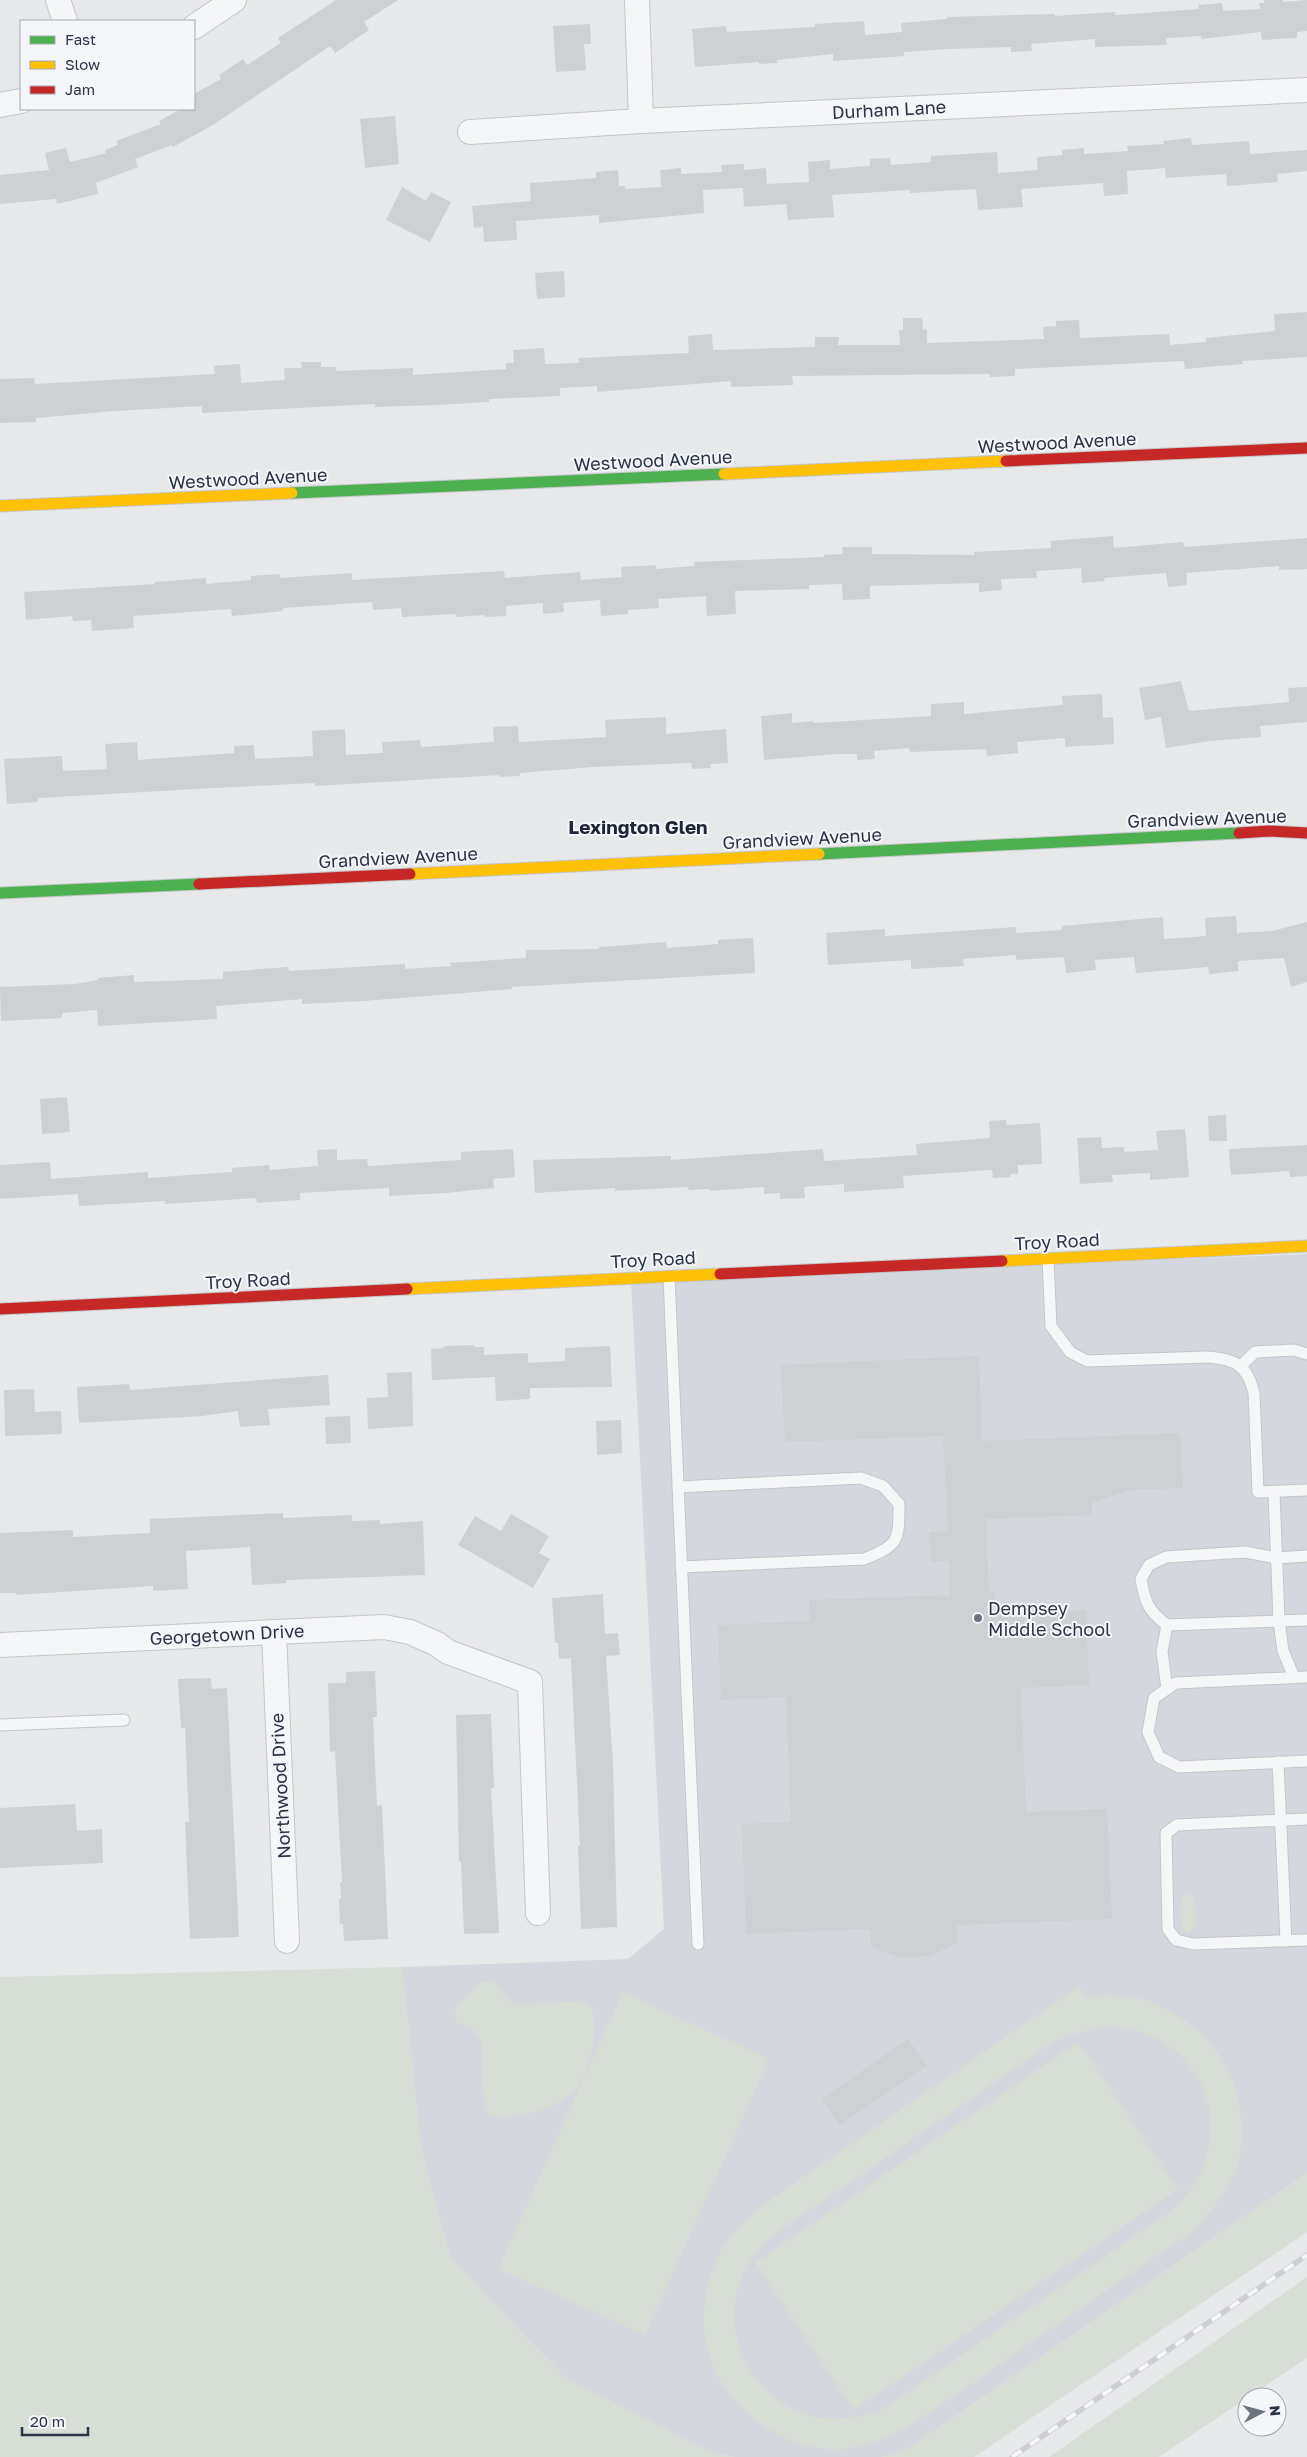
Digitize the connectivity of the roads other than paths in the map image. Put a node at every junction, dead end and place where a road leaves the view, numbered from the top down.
1 (58, 0) edge
2 (234, 0) edge
3 (637, 0) edge
4 (65, 20) edge
5 (195, 26) edge
6 (1307, 90) edge
7 (20, 101) edge
8 (0, 105) edge
9 (641, 121) junction
10 (470, 132) dead end
11 (1307, 448) edge
12 (0, 506) edge
13 (1307, 833) edge
14 (0, 893) edge
15 (1307, 1246) edge
16 (1048, 1259) junction
17 (669, 1276) junction
18 (0, 1308) edge
19 (1307, 1354) edge
20 (1241, 1366) junction
21 (678, 1487) junction
22 (1307, 1490) edge
23 (1274, 1492) junction
24 (1307, 1556) edge
25 (1276, 1558) junction
26 (682, 1567) junction
27 (1307, 1620) edge
28 (1279, 1621) junction
29 (1167, 1625) junction
30 (274, 1632) junction
31 (1, 1647) edge
32 (1294, 1677) junction
33 (1307, 1677) edge
34 (1167, 1689) junction
35 (124, 1720) dead end
36 (0, 1725) edge
37 (1307, 1761) edge
38 (1278, 1762) junction
39 (1307, 1819) edge
40 (1280, 1820) junction
41 (538, 1913) dead end
42 (1307, 1940) edge
43 (287, 1941) dead end
44 (1286, 1941) junction
45 (698, 1944) dead end

1 - 4 street
2 - 5 street
3 - 9 street
6 - 9 street, Durham Lane
7 - 8 street
9 - 10 street, Durham Lane
11 - 12 street, Westwood Avenue
13 - 14 street, Grandview Avenue
15 - 16 street, Troy Road
16 - 17 street, Troy Road
16 - 20 lane
17 - 18 street, Troy Road
17 - 21 lane
19 - 20 lane
20 - 23 lane
21 - 26 lane
21 - 26 lane
22 - 23 lane
23 - 25 lane
24 - 25 lane
25 - 28 lane
25 - 29 lane
26 - 45 lane
27 - 28 lane
28 - 29 lane
28 - 32 lane
29 - 34 lane
30 - 31 street, Georgetown Drive
30 - 41 street, Georgetown Drive
30 - 43 street, Northwood Drive
32 - 33 lane
32 - 34 lane
34 - 38 lane
35 - 36 lane
37 - 38 lane
38 - 40 lane
39 - 40 lane
40 - 44 lane
40 - 44 lane
42 - 44 lane

